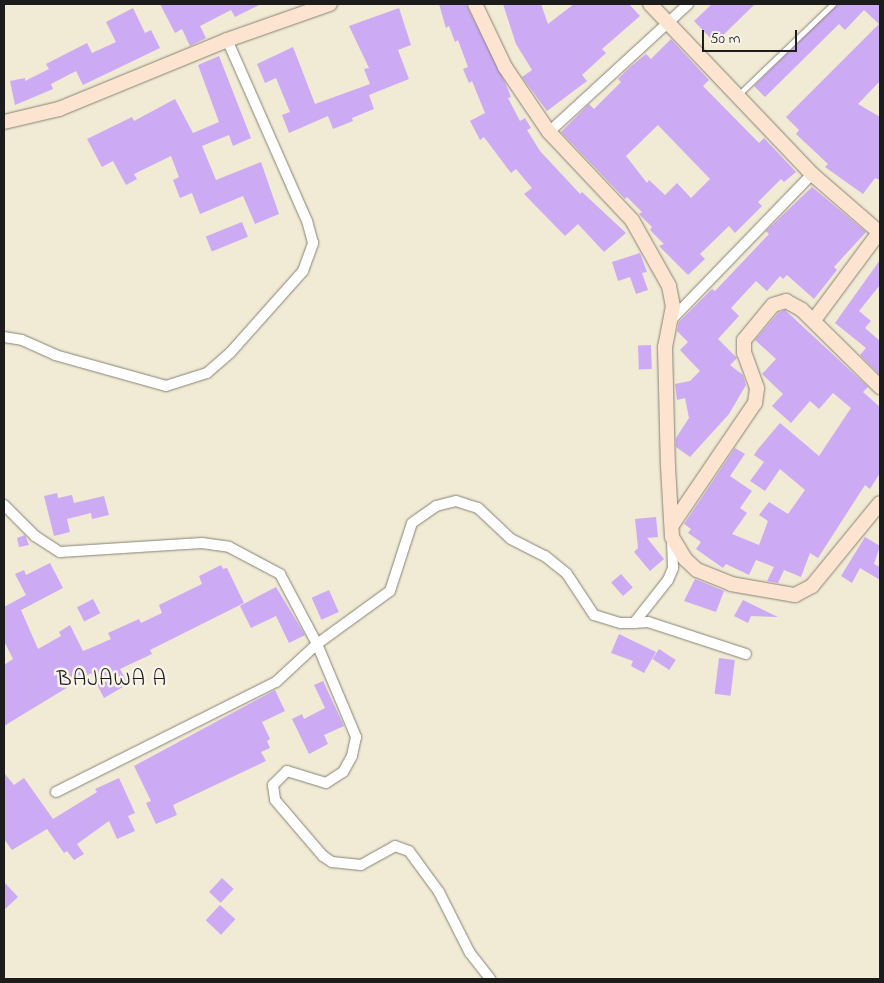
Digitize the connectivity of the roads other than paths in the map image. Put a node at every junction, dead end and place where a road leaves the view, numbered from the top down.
1 (330, 4) edge
2 (475, 4) edge
3 (650, 4) edge
4 (688, 4) edge
5 (833, 4) edge
6 (670, 22) junction
7 (228, 40) junction
8 (736, 97) junction
9 (4, 122) edge
10 (549, 132) junction
11 (812, 174) junction
12 (880, 232) edge
13 (672, 319) junction
14 (814, 320) junction
15 (4, 337) edge
16 (880, 387) edge
17 (880, 503) edge
18 (4, 505) edge
19 (672, 531) junction
20 (634, 623) junction
21 (317, 644) junction
22 (746, 654) dead end
23 (56, 792) dead end
24 (490, 979) edge

1 - 7 street
2 - 10 street
3 - 6 street
4 - 6 street
5 - 8 lane
6 - 8 street
6 - 10 street
7 - 9 street
7 - 15 street
8 - 11 street
10 - 13 street
11 - 12 street
11 - 13 street
12 - 14 street
13 - 19 street
14 - 16 street
14 - 19 street
17 - 19 street
18 - 21 street
19 - 20 street
20 - 21 street
20 - 22 street
21 - 23 street
21 - 24 street

